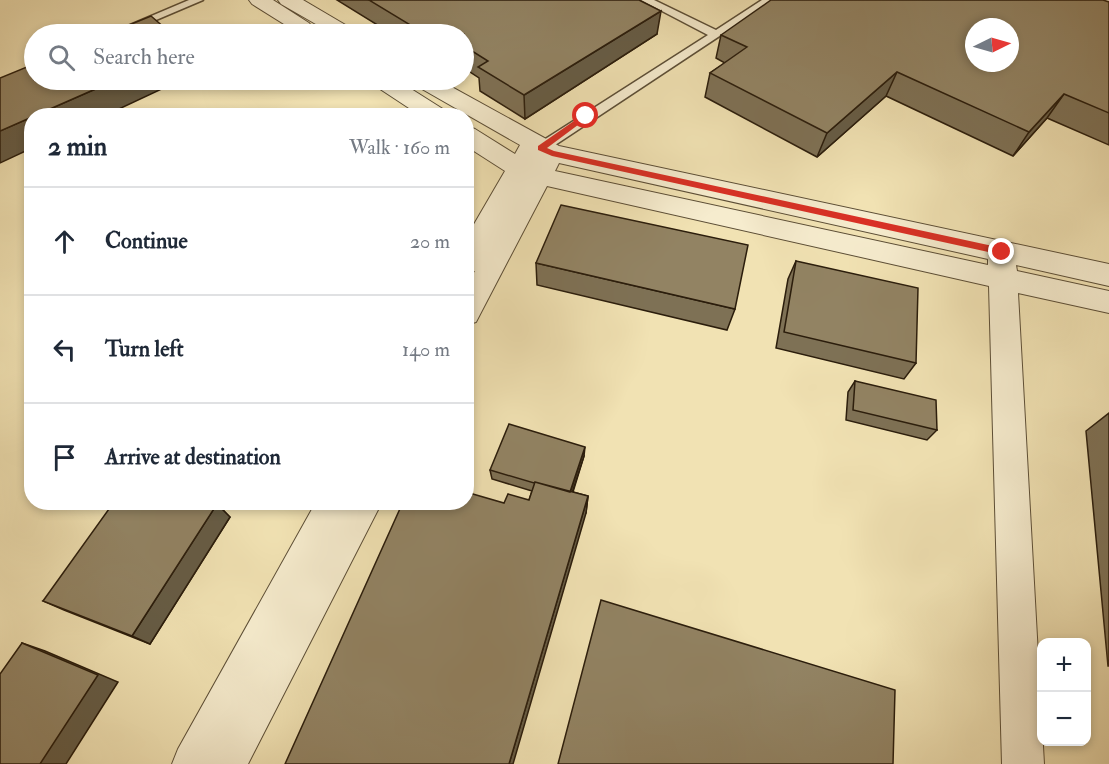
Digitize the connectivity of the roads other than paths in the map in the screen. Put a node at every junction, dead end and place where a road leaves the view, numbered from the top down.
1 (198, 0) edge
2 (259, 0) edge
3 (288, 0) edge
4 (646, 0) edge
5 (769, 0) edge
6 (139, 24) edge
7 (296, 24) edge
8 (330, 24) edge
9 (717, 35) junction
10 (398, 90) edge
11 (438, 90) edge
12 (426, 108) edge
13 (464, 108) edge
14 (474, 115) edge
15 (474, 137) edge
16 (537, 158) junction
17 (474, 251) edge
18 (1002, 264) junction
19 (1109, 275) edge
20 (474, 296) edge
21 (1109, 302) edge
22 (331, 510) edge
23 (362, 510) edge
24 (193, 764) edge
25 (225, 764) edge
26 (1023, 764) edge

1 - 6 lane
2 - 7 street
3 - 8 street
4 - 9 lane
5 - 9 lane
9 - 16 lane
10 - 12 street
11 - 13 street
14 - 16 street
15 - 16 street
16 - 17 street
16 - 18 street
16 - 20 street
18 - 19 street
18 - 21 street
18 - 26 street
22 - 24 street
23 - 25 street

